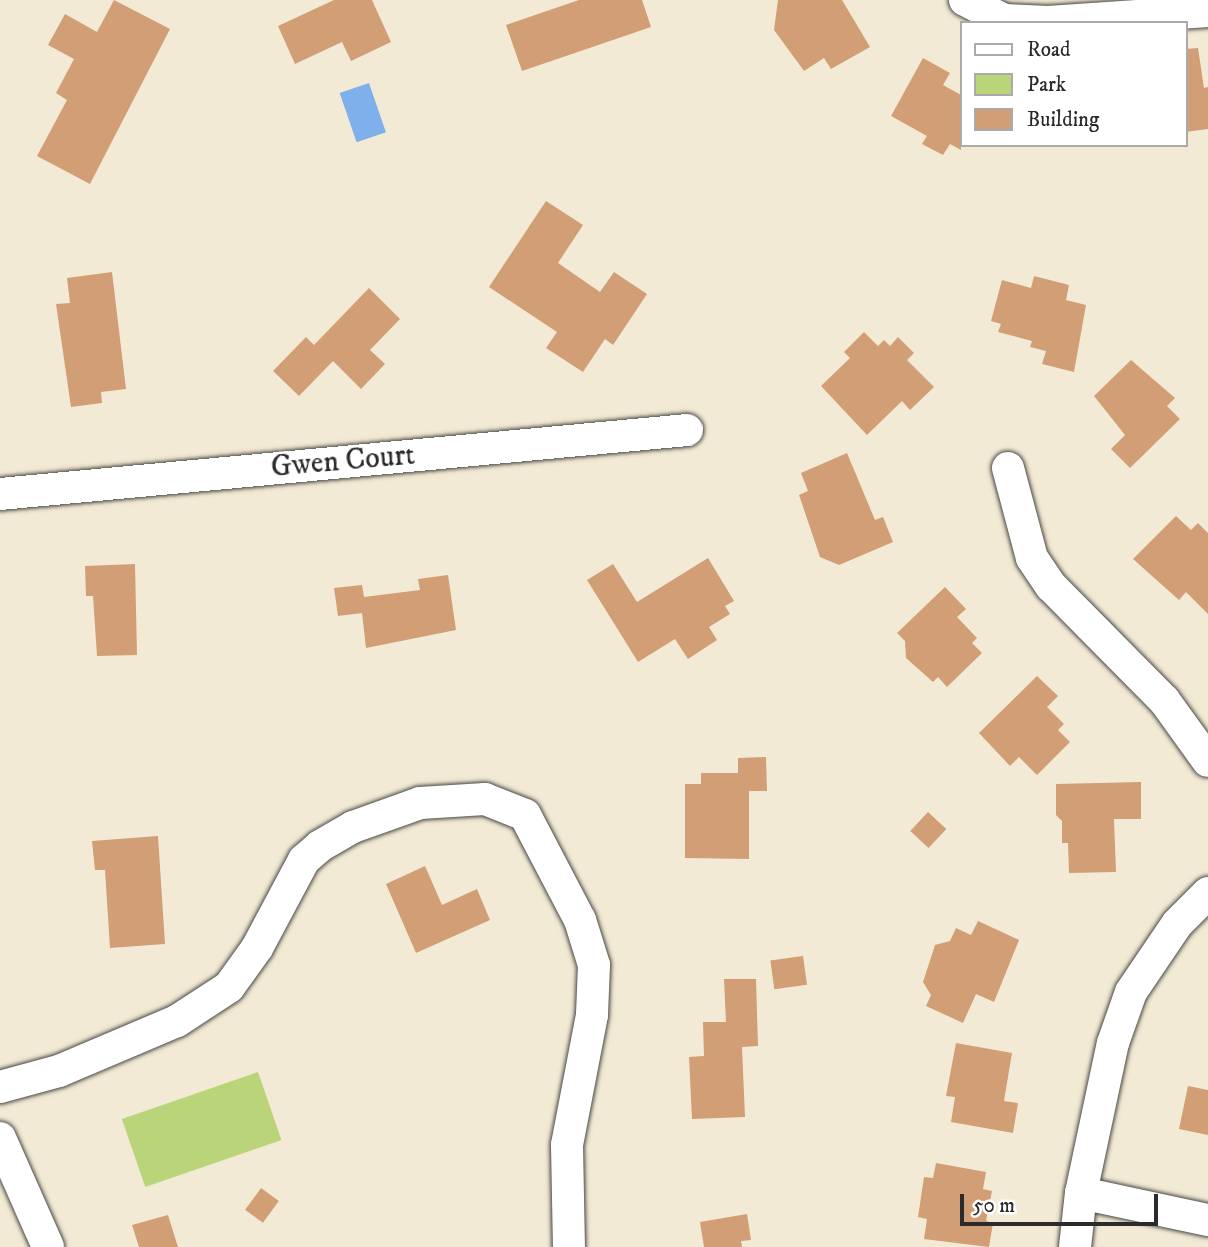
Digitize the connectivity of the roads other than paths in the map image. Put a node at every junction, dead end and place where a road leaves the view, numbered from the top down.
1 (965, 0) edge
2 (1208, 11) edge
3 (1026, 21) edge
4 (1063, 21) edge
5 (687, 430) dead end
6 (1008, 468) dead end
7 (0, 494) edge
8 (1208, 761) edge
9 (1208, 893) edge
10 (0, 1087) edge
11 (0, 1138) edge
12 (1081, 1193) junction
13 (1208, 1220) edge
14 (48, 1247) edge
15 (569, 1247) edge
16 (1075, 1247) edge

1 - 3 street
2 - 4 street
5 - 7 street, Gwen Court
6 - 8 street
9 - 12 street
10 - 15 street
11 - 14 street
12 - 13 street
12 - 16 street

